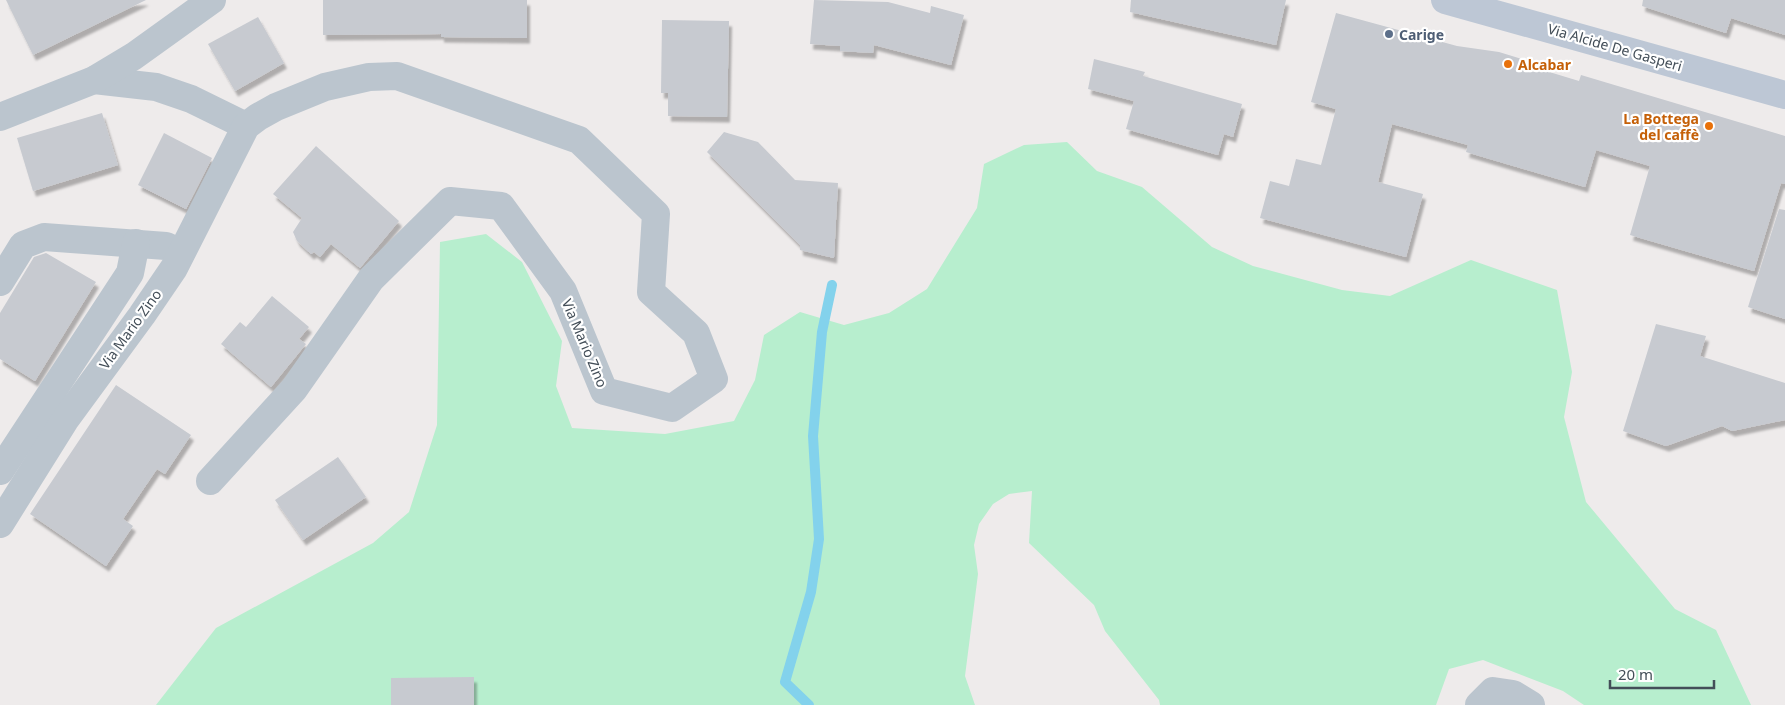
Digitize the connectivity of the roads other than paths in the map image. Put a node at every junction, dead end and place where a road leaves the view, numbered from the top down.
1 (212, 0) edge
2 (1445, 0) edge
3 (94, 80) junction
4 (1785, 95) edge
5 (0, 117) edge
6 (246, 126) junction
7 (136, 243) junction
8 (181, 253) junction
9 (0, 282) edge
10 (0, 472) edge
11 (210, 481) dead end
12 (0, 524) edge
13 (1479, 705) edge
14 (1530, 705) edge

1 - 3 street
2 - 4 main road, Via Alcide De Gasperi
3 - 5 street
3 - 6 street
6 - 8 street, Via Mario Zino
6 - 11 street, Via Mario Zino
7 - 8 street
7 - 9 street
7 - 10 street
8 - 12 street, Via Mario Zino
13 - 14 street

